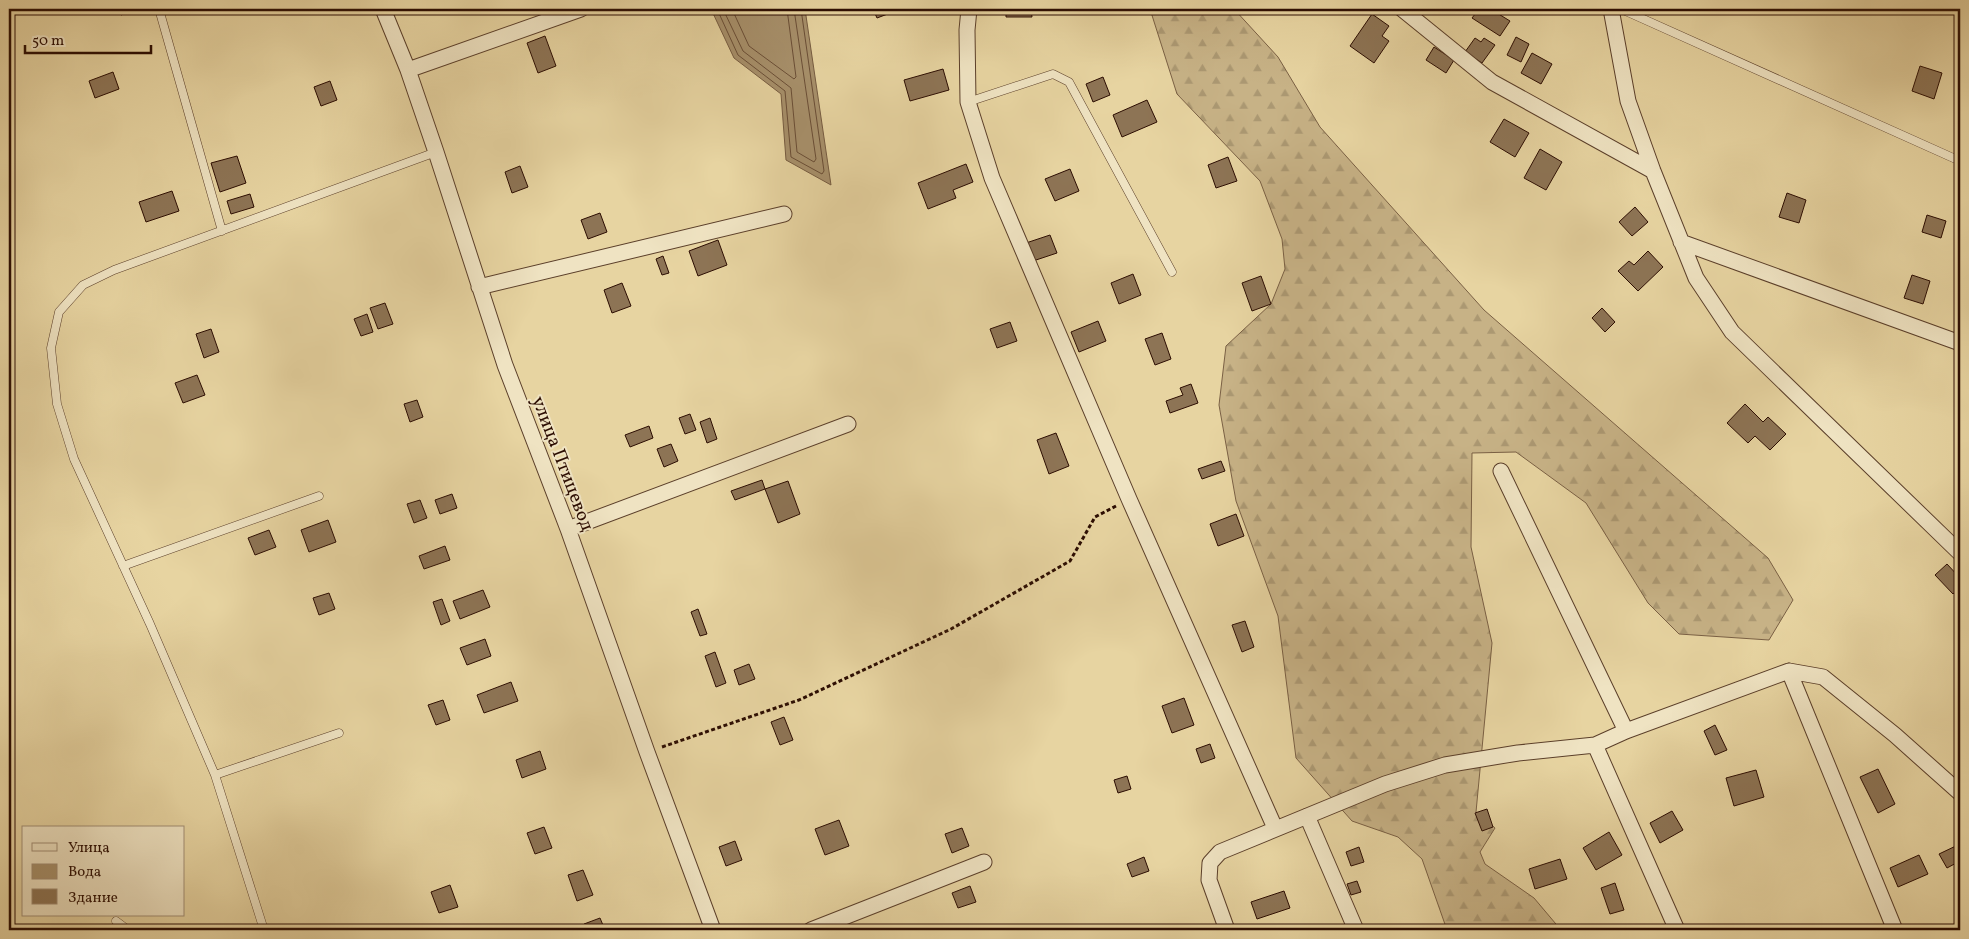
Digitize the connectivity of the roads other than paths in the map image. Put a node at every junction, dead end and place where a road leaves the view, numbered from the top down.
1 (159, 9) edge
2 (383, 9) edge
3 (581, 9) edge
4 (969, 9) edge
5 (1402, 9) edge
6 (1611, 9) edge
7 (1621, 9) edge
8 (408, 70) junction
9 (968, 102) junction
10 (436, 152) junction
11 (1960, 161) edge
12 (1653, 172) junction
13 (784, 214) dead end
14 (222, 231) junction
15 (1681, 242) junction
16 (1172, 272) dead end
17 (479, 287) junction
18 (1960, 343) edge
19 (848, 424) dead end
20 (1501, 471) dead end
21 (319, 496) dead end
22 (568, 529) junction
23 (1960, 553) edge
24 (123, 566) junction
25 (1789, 670) junction
26 (1626, 731) junction
27 (339, 733) dead end
28 (1595, 745) junction
29 (215, 775) junction
30 (1960, 792) edge
31 (1307, 816) junction
32 (1275, 828) junction
33 (984, 862) dead end
34 (116, 921) dead end
35 (128, 930) edge
36 (264, 930) edge
37 (713, 930) edge
38 (811, 930) edge
39 (1227, 930) edge
40 (1356, 930) edge
41 (1677, 930) edge
42 (1894, 930) edge

1 - 14 lane
2 - 8 street, улица Птицевод
3 - 8 street
4 - 9 street
5 - 12 street
6 - 12 street
7 - 11 lane
8 - 10 street, улица Птицевод
9 - 16 lane
9 - 32 street
10 - 14 lane
10 - 17 street, улица Птицевод
12 - 15 street
13 - 17 street
14 - 24 lane
15 - 18 street
15 - 23 street
17 - 22 street, улица Птицевод
19 - 22 street
20 - 26 street
21 - 24 lane
22 - 37 street, улица Птицевод
24 - 29 lane
25 - 26 street
25 - 30 street
25 - 42 street
26 - 28 street
27 - 29 lane
28 - 31 street
28 - 41 street
29 - 36 lane
31 - 32 street
31 - 40 street
32 - 39 street
33 - 38 street
34 - 35 lane

